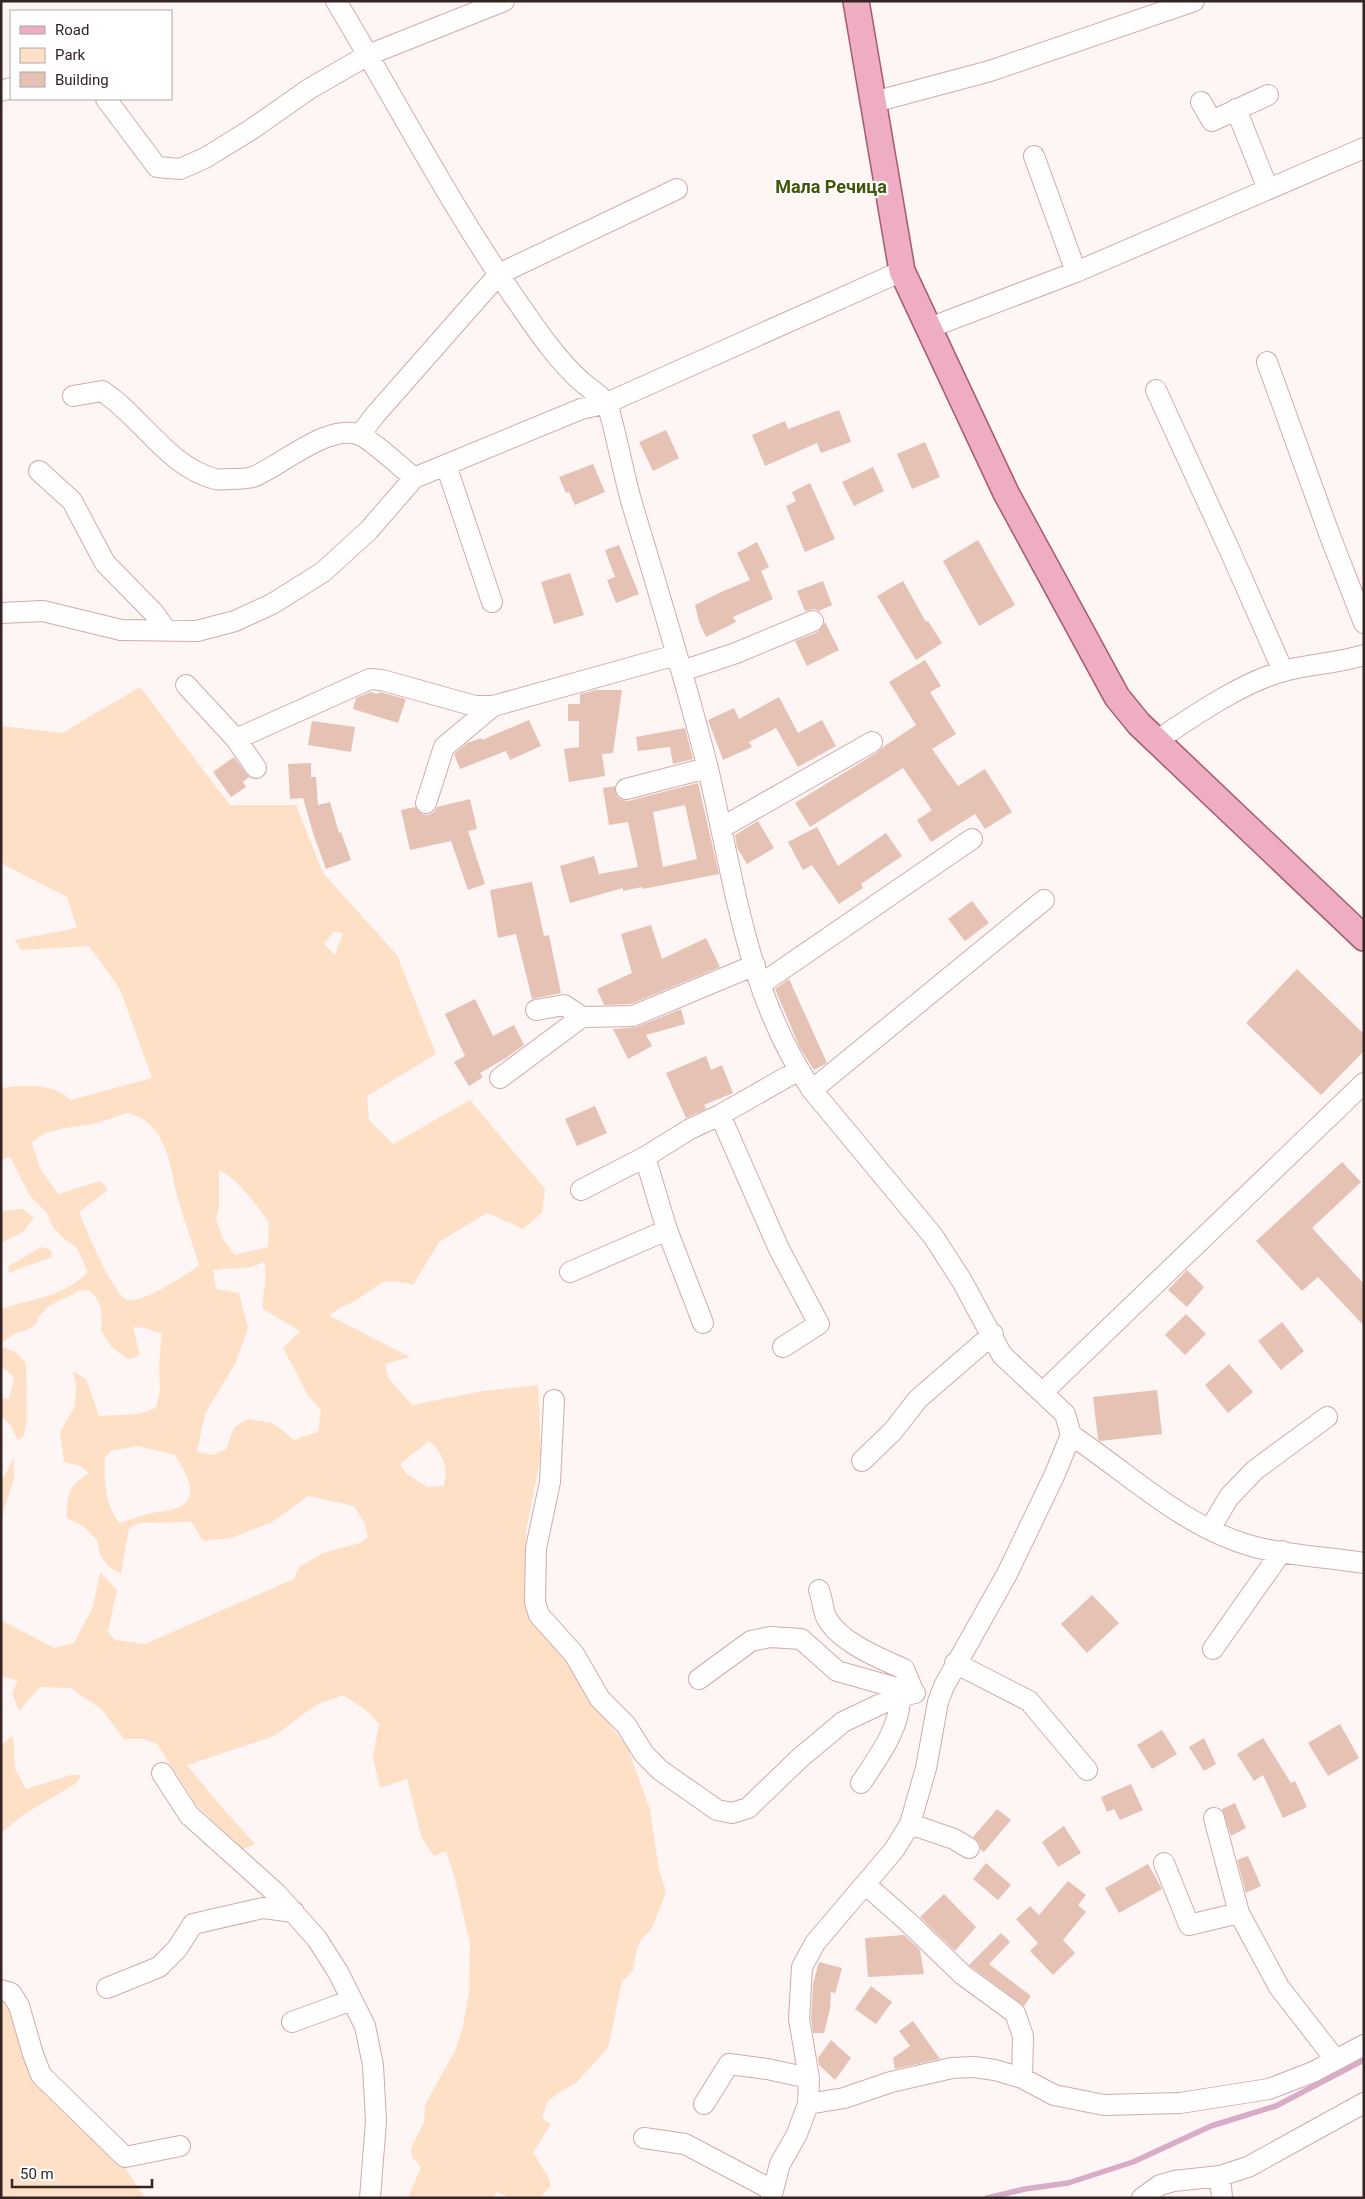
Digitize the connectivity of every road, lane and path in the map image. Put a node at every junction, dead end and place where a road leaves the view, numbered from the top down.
1 (336, 1) edge
2 (504, 1) edge
3 (856, 1) edge
4 (1194, 1) edge
5 (368, 55) junction
6 (1268, 95) dead end
7 (107, 100) edge
8 (874, 102) junction
9 (1202, 102) dead end
10 (1236, 110) junction
11 (1364, 148) edge
12 (1034, 156) dead end
13 (677, 189) dead end
14 (1268, 189) junction
15 (902, 272) junction
16 (1076, 272) junction
17 (498, 274) junction
18 (929, 328) junction
19 (1267, 362) dead end
20 (1156, 390) dead end
21 (73, 396) dead end
22 (606, 403) junction
23 (360, 435) junction
24 (446, 465) junction
25 (39, 472) dead end
26 (414, 478) junction
27 (492, 602) dead end
28 (1, 613) edge
29 (813, 621) dead end
30 (1364, 623) edge
31 (166, 630) junction
32 (1364, 654) edge
33 (679, 663) junction
34 (1283, 671) junction
35 (186, 685) dead end
36 (492, 706) junction
37 (236, 738) junction
38 (1156, 741) junction
39 (872, 742) dead end
40 (256, 768) dead end
41 (708, 768) junction
42 (626, 789) dead end
43 (426, 803) dead end
44 (721, 828) junction
45 (972, 839) dead end
46 (1044, 900) dead end
47 (1364, 938) edge
48 (758, 974) junction
49 (536, 1010) dead end
50 (582, 1017) junction
51 (799, 1070) junction
52 (500, 1078) dead end
53 (1364, 1083) edge
54 (812, 1090) junction
55 (720, 1115) junction
56 (645, 1157) junction
57 (581, 1190) dead end
58 (667, 1230) junction
59 (570, 1272) dead end
60 (703, 1323) dead end
61 (993, 1334) junction
62 (783, 1347) dead end
63 (1043, 1392) junction
64 (554, 1400) dead end
65 (1327, 1417) dead end
66 (1071, 1436) junction
67 (862, 1461) dead end
68 (1210, 1529) junction
69 (1282, 1551) junction
70 (1364, 1563) edge
71 (819, 1590) dead end
72 (1213, 1649) dead end
73 (955, 1663) junction
74 (699, 1679) dead end
75 (907, 1695) junction
76 (938, 1702) junction
77 (1087, 1770) dead end
78 (162, 1773) dead end
79 (861, 1784) dead end
80 (1214, 1818) dead end
81 (910, 1824) junction
82 (969, 1848) dead end
83 (1164, 1864) dead end
84 (866, 1885) junction
85 (294, 1912) junction
86 (1239, 1913) junction
87 (107, 1988) dead end
88 (1, 1990) edge
89 (352, 2000) junction
90 (292, 2022) dead end
91 (1364, 2045) edge
92 (1336, 2059) junction
93 (809, 2078) junction
94 (1022, 2078) junction
95 (1364, 2103) edge
96 (704, 2104) dead end
97 (808, 2104) junction
98 (644, 2138) dead end
99 (180, 2146) dead end
100 (1220, 2176) junction
101 (771, 2194) edge
102 (370, 2198) edge
103 (1142, 2198) edge
104 (1222, 2198) edge

1 - 5 street
2 - 5 street
3 - 8 main road
4 - 8 street
5 - 7 street
5 - 17 street
6 - 10 street
8 - 15 main road
9 - 10 street
10 - 14 street
11 - 14 street
12 - 16 street
13 - 17 street
14 - 16 street
15 - 18 main road
15 - 22 street
16 - 18 street
17 - 22 street
17 - 23 street
18 - 38 main road
19 - 30 street
20 - 34 street
21 - 23 street
22 - 24 street
22 - 33 street
23 - 26 street
24 - 26 street
24 - 27 street
25 - 31 street
26 - 31 street
28 - 31 street
29 - 33 street
32 - 34 street
33 - 36 street
33 - 41 street
34 - 38 street
35 - 37 street
36 - 37 street
36 - 43 street
37 - 40 street
38 - 47 main road
39 - 44 street
41 - 42 street
41 - 44 street
44 - 48 street
45 - 48 street
46 - 54 street
48 - 50 street
48 - 51 street
49 - 50 street
50 - 52 street
51 - 54 street
51 - 55 street
53 - 63 street
54 - 61 street
55 - 56 street
55 - 62 street
56 - 57 street
56 - 58 street
58 - 59 street
58 - 60 street
61 - 63 street
61 - 67 street
63 - 66 street
64 - 75 street
65 - 68 street
66 - 68 street
66 - 73 street
68 - 69 street
69 - 70 street
69 - 72 street
71 - 75 street
73 - 76 street
73 - 77 street
74 - 75 street
75 - 76 street
75 - 79 street
76 - 81 street
78 - 85 street
80 - 86 street
81 - 82 street
81 - 84 street
83 - 86 street
84 - 93 street
84 - 94 street
85 - 87 street
85 - 89 street
86 - 92 street
88 - 99 street
89 - 90 street
89 - 102 street
91 - 92 street
92 - 94 street
93 - 96 street
93 - 97 street
94 - 97 street
95 - 100 street
97 - 101 street
98 - 101 street
100 - 103 street
100 - 104 street

